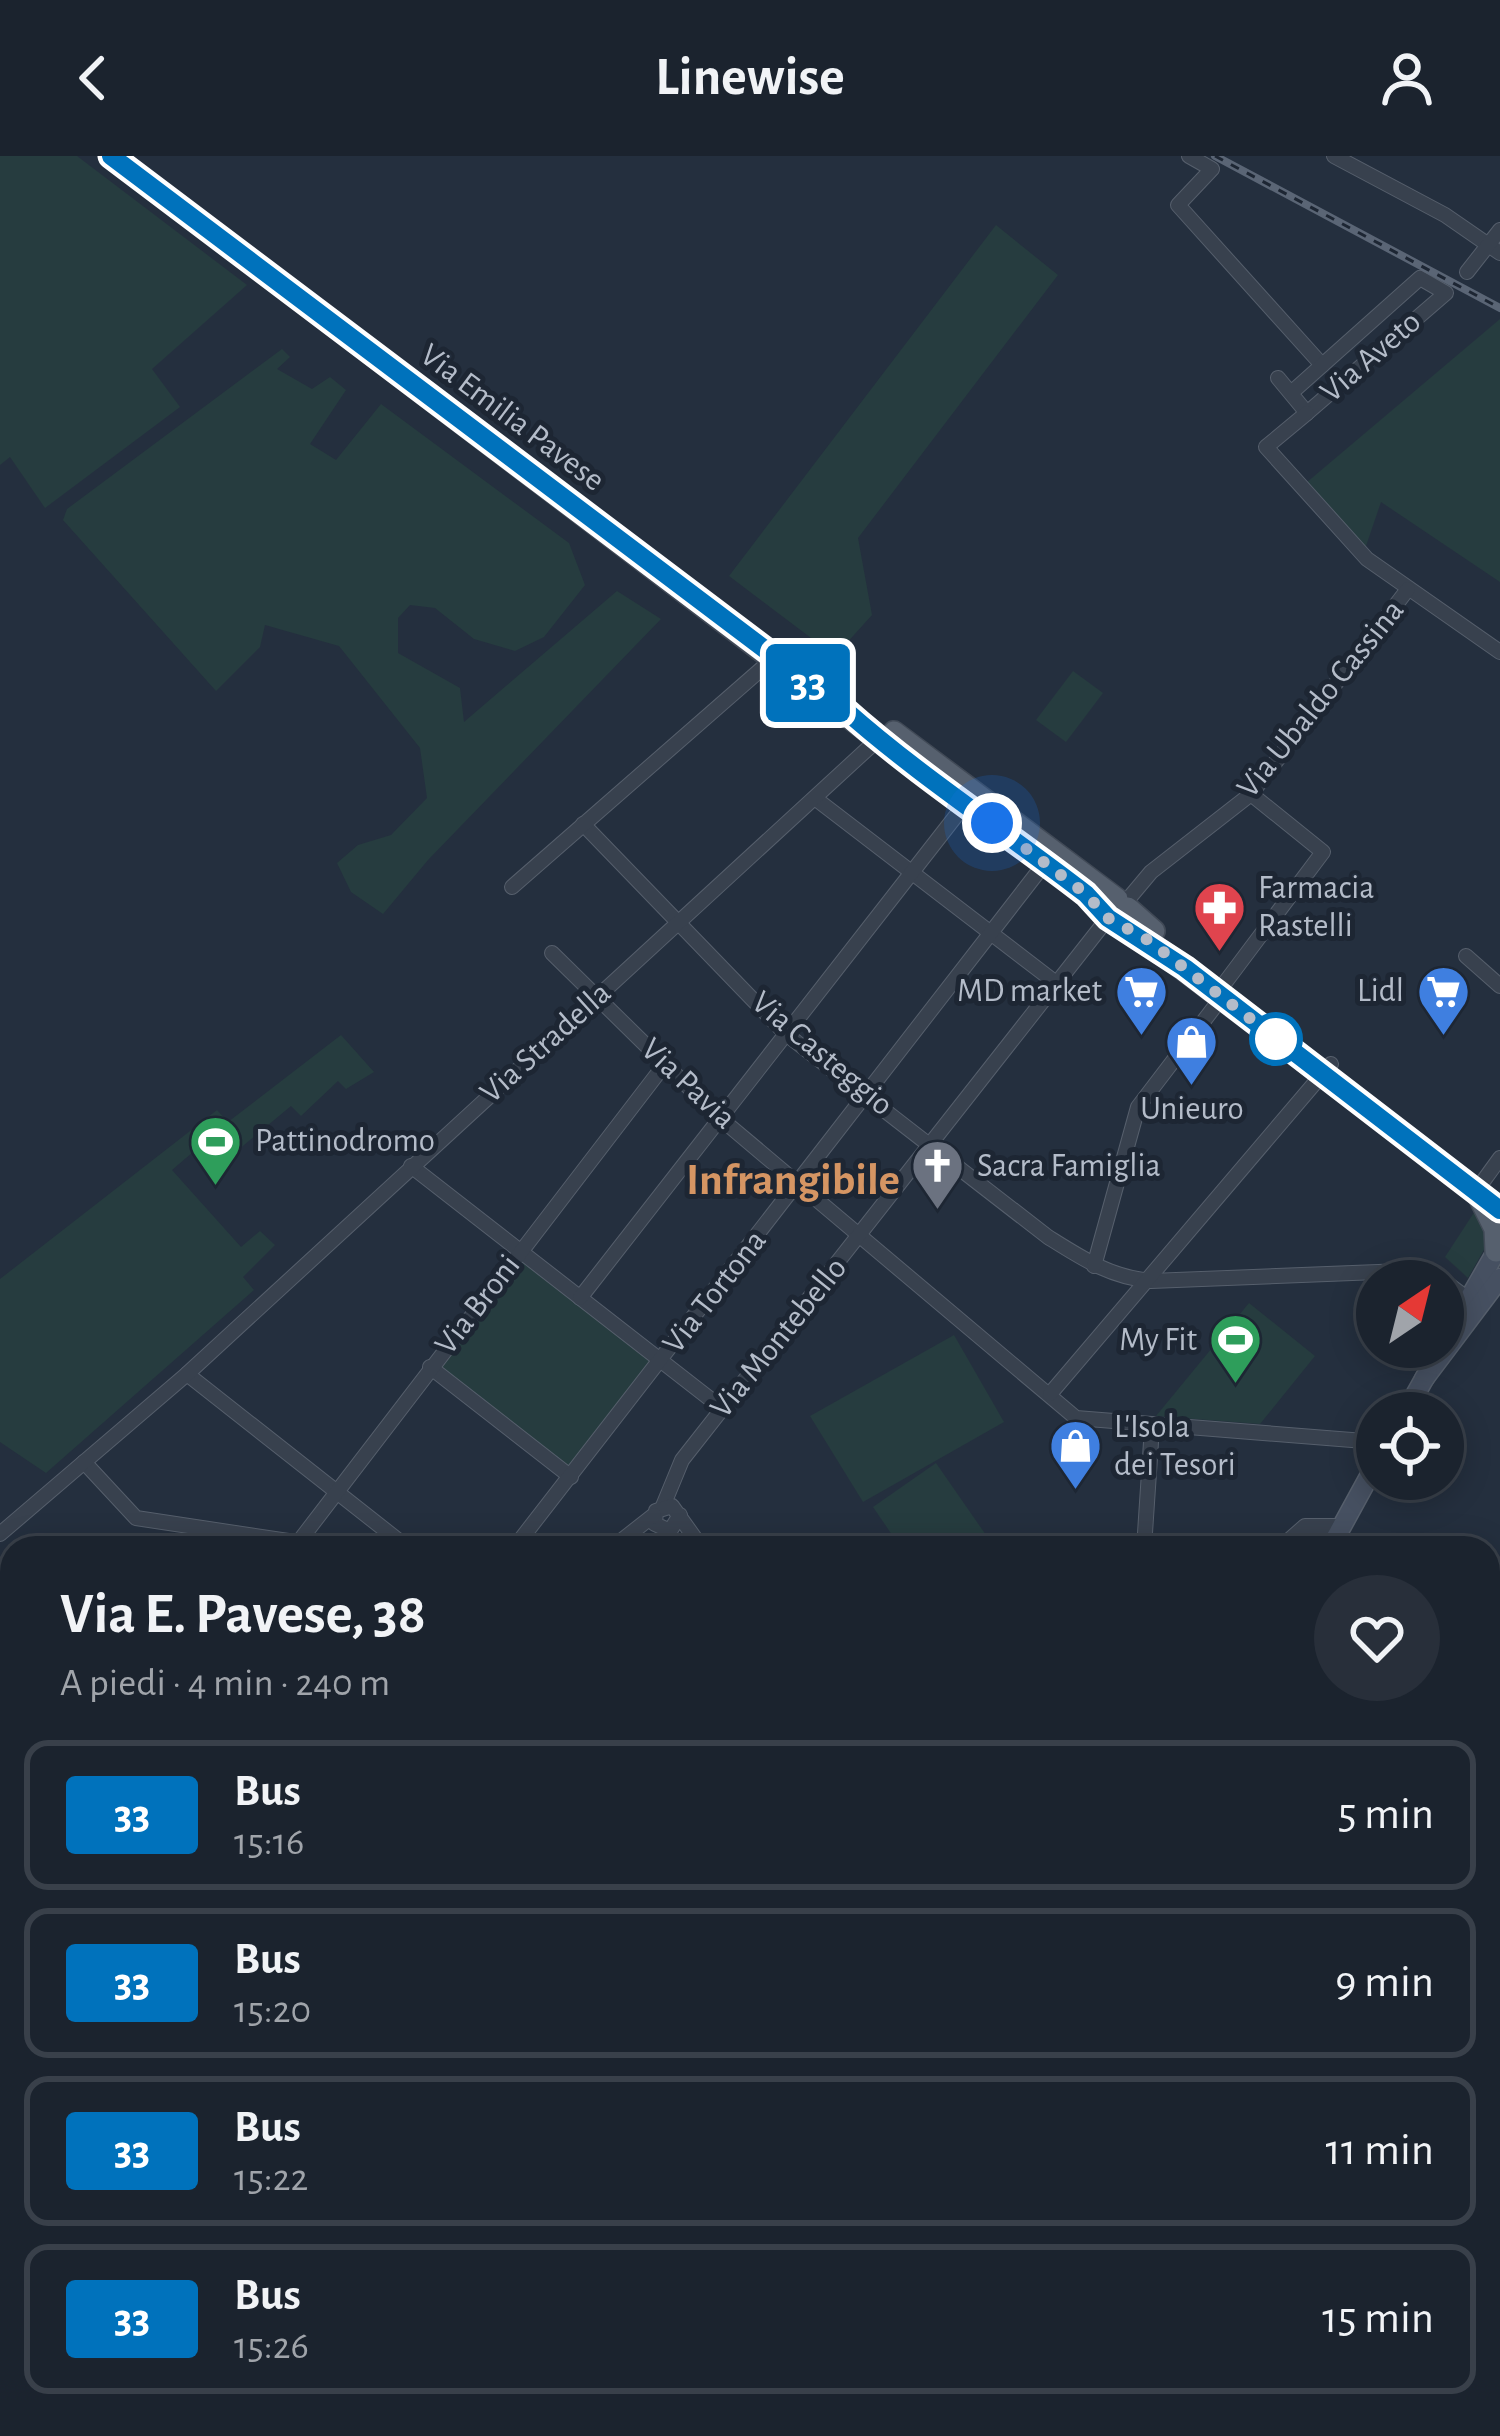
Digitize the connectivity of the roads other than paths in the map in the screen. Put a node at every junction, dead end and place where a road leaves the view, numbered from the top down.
1 (111, 156) edge
2 (133, 156) edge
3 (1190, 156) edge
4 (1334, 156) edge
5 (1500, 230) edge
6 (1494, 248) edge
7 (1467, 272) dead end
8 (1322, 365) junction
9 (1278, 378) dead end
10 (1291, 393) junction
11 (1307, 413) junction
12 (1408, 589) junction
13 (1500, 652) edge
14 (774, 658) junction
15 (881, 735) junction
16 (1251, 794) junction
17 (816, 799) junction
18 (965, 803) junction
19 (583, 824) junction
20 (1045, 863) junction
21 (911, 872) junction
22 (512, 887) dead end
23 (1117, 910) junction
24 (679, 922) junction
25 (992, 936) junction
26 (551, 953) dead end
27 (1466, 956) dead end
28 (1056, 983) junction
29 (1500, 986) edge
30 (1223, 990) junction
31 (597, 998) junction
32 (786, 1034) junction
33 (665, 1064) junction
34 (1327, 1069) junction
35 (868, 1095) junction
36 (720, 1118) junction
37 (932, 1145) junction
38 (1500, 1158) edge
39 (411, 1166) junction
40 (800, 1184) junction
41 (1489, 1185) edge
42 (1500, 1210) edge
43 (861, 1235) junction
44 (1498, 1248) edge
45 (520, 1251) junction
46 (1094, 1266) junction
47 (1500, 1278) edge
48 (1151, 1281) junction
49 (1500, 1290) edge
50 (580, 1298) junction
51 (1468, 1298) junction
52 (1464, 1305) edge
53 (1464, 1330) joint
54 (661, 1361) junction
55 (430, 1366) junction
56 (1430, 1368) edge
57 (1433, 1368) edge
58 (187, 1374) junction
59 (1424, 1379) junction
60 (1417, 1392) edge
61 (1051, 1394) junction
62 (723, 1408) junction
63 (1152, 1427) junction
64 (1356, 1441) edge
65 (84, 1462) junction
66 (571, 1477) junction
67 (334, 1490) junction
68 (1356, 1500) edge
69 (668, 1518) junction
70 (1342, 1526) junction
71 (204, 1528) junction
72 (0, 1534) edge
73 (203, 1536) edge
74 (246, 1536) edge
75 (301, 1536) edge
76 (393, 1536) edge
77 (524, 1536) edge
78 (624, 1536) edge
79 (690, 1536) edge
80 (1145, 1536) edge
81 (1294, 1536) edge
82 (1337, 1536) edge

1 - 14 main road, Via Emilia Pavese
2 - 15 main road, Via Emilia Pavese
3 - 8 street
4 - 6 street
5 - 6 street
6 - 7 street
8 - 10 street, Via Aveto
8 - 11 street, Via Aveto
9 - 10 street, Via Aveto
10 - 11 street, Via Aveto
11 - 12 street, Via Aveto
12 - 13 street
12 - 16 street, Via Ubaldo Cassina
14 - 15 main road, Via Emilia Pavese
14 - 19 street
15 - 17 street, Via Stradella
15 - 18 main road, Via Emilia Pavese
15 - 23 main road, Via Emilia Pavese
16 - 23 street, Via Ubaldo Cassina
16 - 30 street
17 - 21 street
17 - 24 street, Via Stradella
18 - 20 main road, Via Emilia Pavese
18 - 21 street
19 - 22 street
19 - 24 street, Via Casteggio
20 - 23 main road, Via Emilia Pavese
20 - 25 street, Via Tortona
21 - 25 street
21 - 32 street
23 - 28 street, Via Montebello
23 - 30 main road, Via Emilia Pavese
24 - 31 street, Via Stradella
24 - 32 street, Via Casteggio
25 - 28 street
25 - 35 street, Via Tortona
26 - 31 street, Via Pavia
27 - 29 street
28 - 37 street, Via Montebello
30 - 34 main road, Via Emilia Pavese
30 - 46 street
31 - 33 street, Via Pavia
31 - 39 street, Via Stradella
32 - 35 street, Via Casteggio
32 - 36 street
33 - 36 street, Via Pavia
33 - 45 street, Via Broni
34 - 41 main road, Via Emilia Pavese
34 - 48 street
35 - 37 street, Via Casteggio
35 - 40 street, Via Tortona
36 - 40 street, Via Pavia
36 - 50 street
37 - 43 street, Via Montebello
37 - 46 street, Via Casteggio
38 - 41 street
39 - 45 street
39 - 58 street, Via Stradella
40 - 43 street, Via Pavia
40 - 54 street, Via Tortona
41 - 42 main road, Via Emilia Pavese
41 - 44 main road
43 - 61 street, Via Pavia
43 - 62 street, Via Montebello
44 - 51 main road
45 - 50 street
45 - 55 street, Via Broni
46 - 48 street, Via Casteggio
47 - 53 main road
48 - 51 street, Via Casteggio
48 - 61 street
49 - 53 street
50 - 54 street
51 - 52 main road
54 - 62 street
54 - 66 street, Via Tortona
55 - 66 street
55 - 67 street, Via Broni
56 - 59 main road
57 - 59 main road
58 - 65 street, Via Stradella
58 - 67 street
59 - 60 main road
61 - 63 street, Via Pavia
62 - 69 street, Via Montebello
63 - 64 street, Via Pavia
63 - 80 street
65 - 71 street
65 - 72 street, Via Stradella
66 - 77 street, Via Tortona
67 - 75 street, Via Broni
67 - 76 street
68 - 70 main road
69 - 78 street
69 - 79 street
70 - 81 street
70 - 82 main road
71 - 73 street
71 - 74 street

